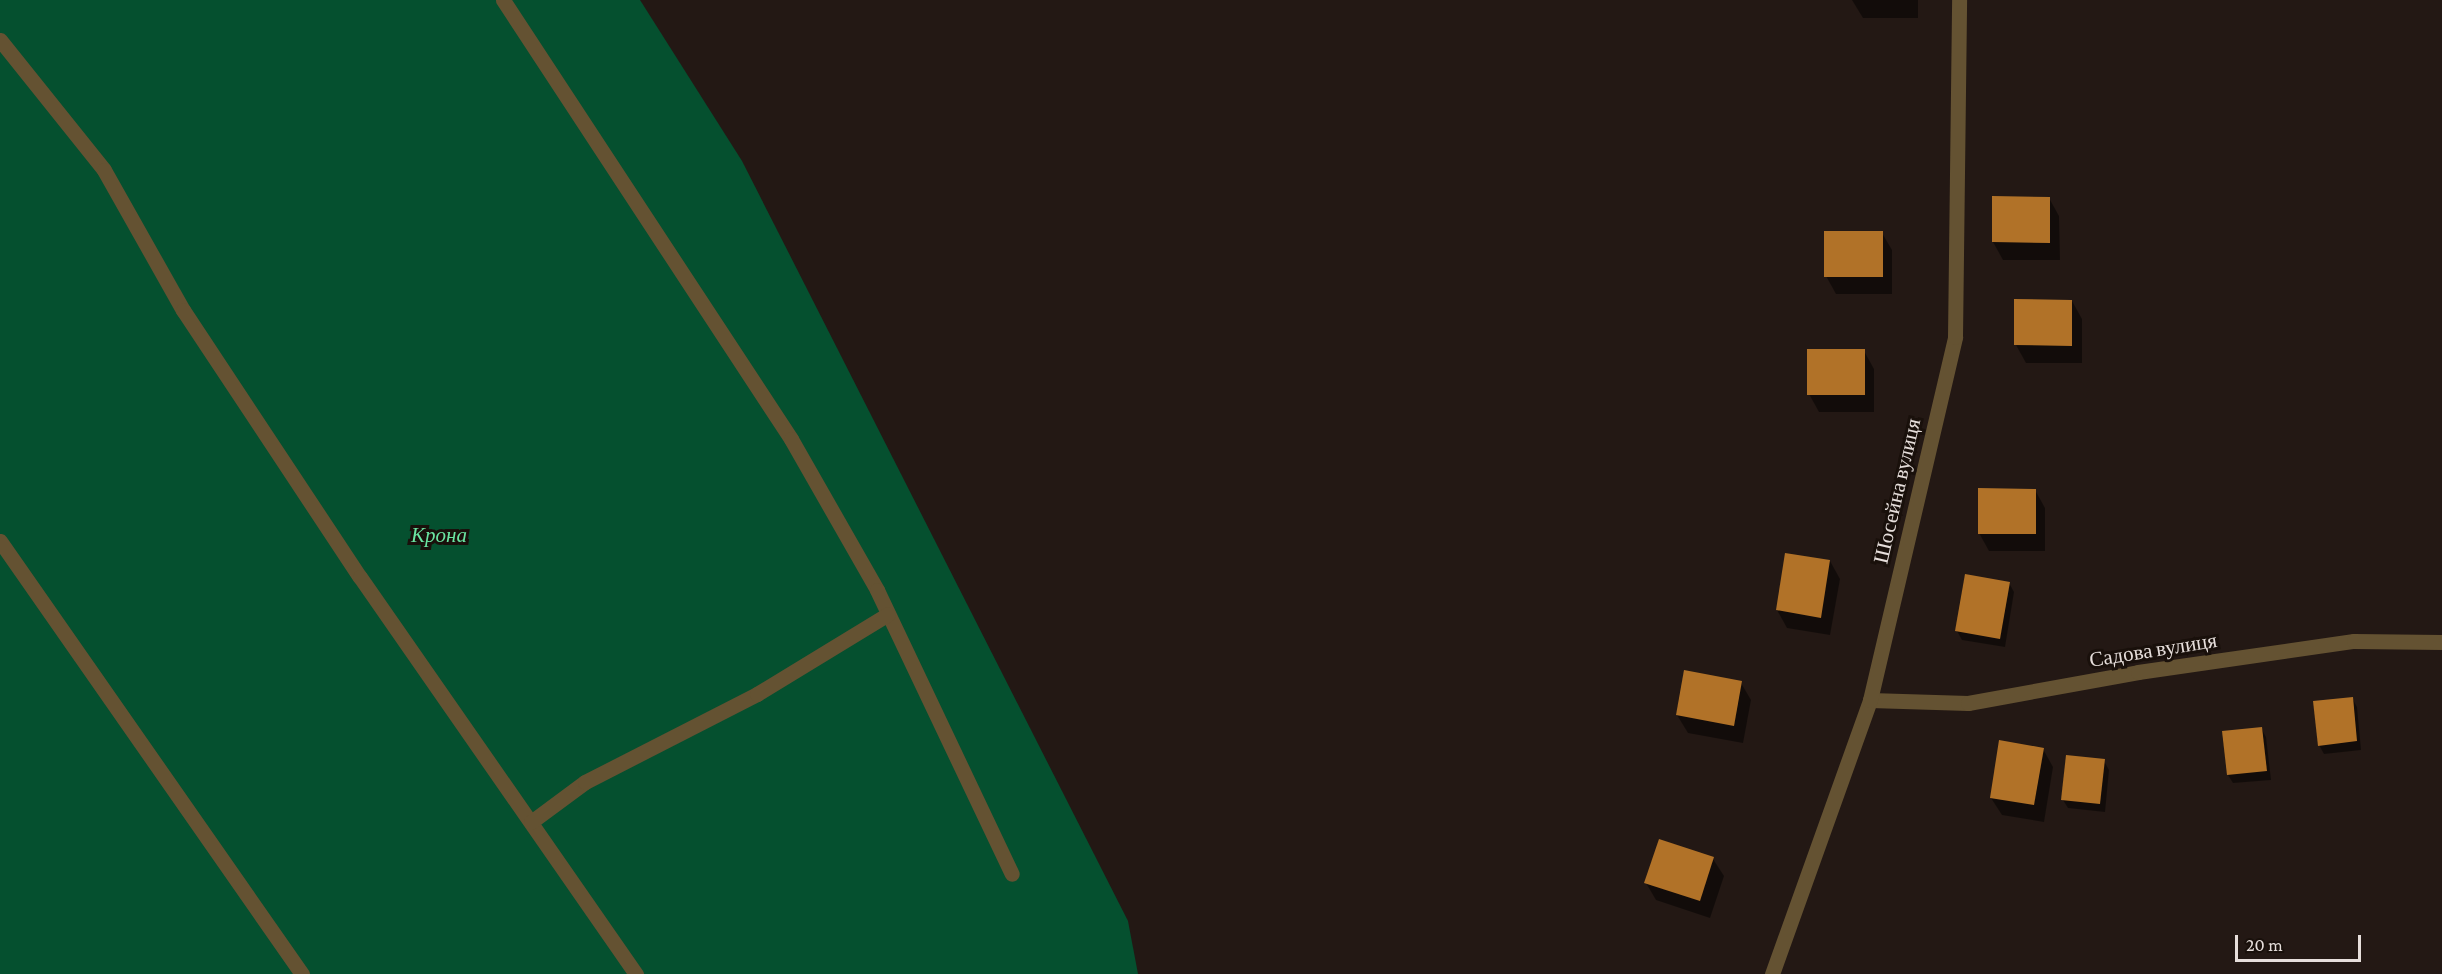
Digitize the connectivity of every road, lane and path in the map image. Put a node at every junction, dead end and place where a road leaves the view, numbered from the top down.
1 (503, 0) edge
2 (1959, 0) edge
3 (0, 40) edge
4 (0, 541) edge
5 (888, 614) junction
6 (2442, 642) edge
7 (1870, 700) junction
8 (531, 822) junction
9 (1012, 874) dead end
10 (302, 974) edge
11 (636, 974) edge
12 (1772, 974) edge

1 - 5 street
2 - 7 street, Шосейна вулиця
3 - 8 street
4 - 10 street
5 - 8 street
5 - 9 street
6 - 7 street, Садова вулиця
7 - 12 street, Шосейна вулиця
8 - 11 street

